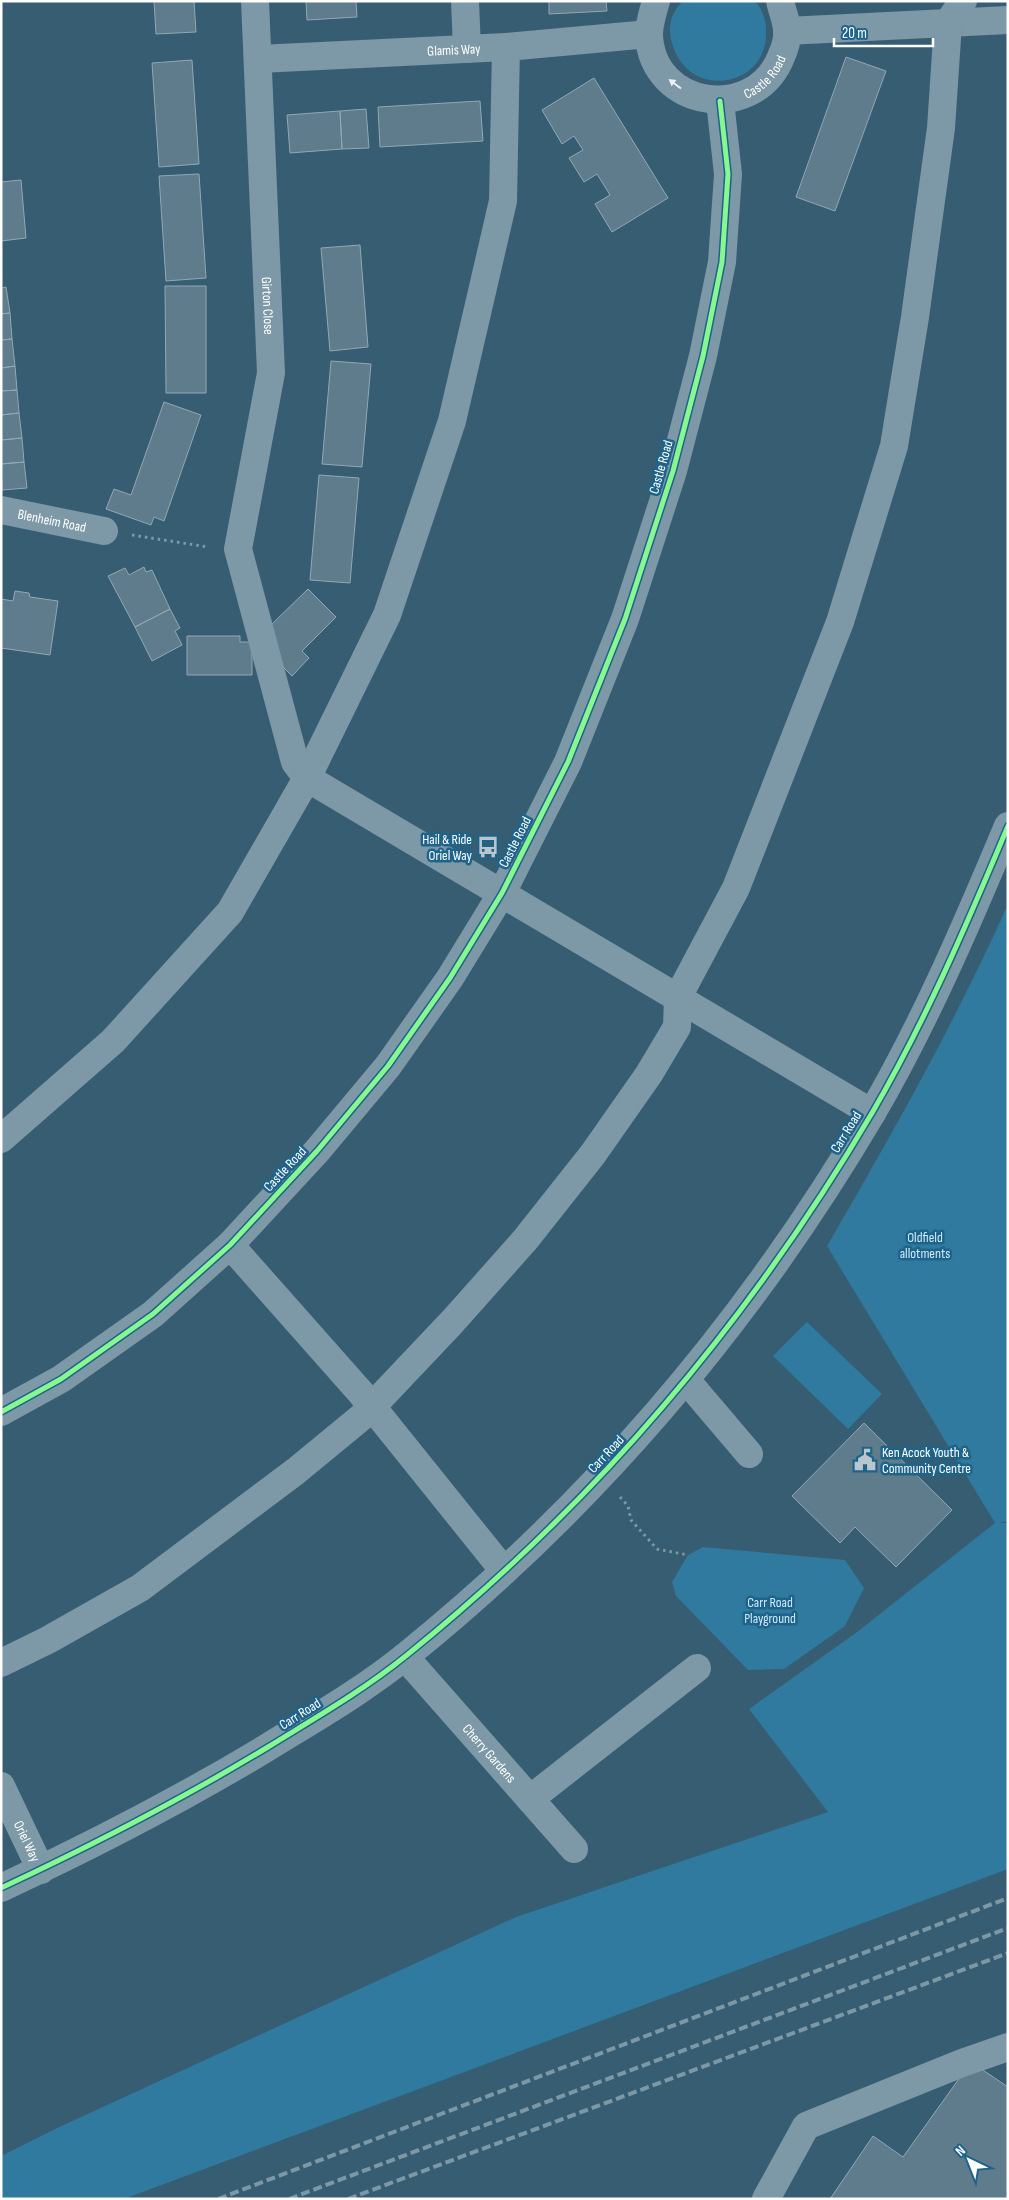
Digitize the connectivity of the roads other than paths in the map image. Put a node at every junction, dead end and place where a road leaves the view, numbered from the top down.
1 (255, 1) edge
2 (465, 1) edge
3 (656, 1) edge
4 (780, 1) edge
5 (956, 12) edge
6 (1008, 20) edge
7 (787, 31) junction
8 (649, 34) junction
9 (506, 47) junction
10 (468, 49) junction
11 (259, 59) junction
12 (720, 101) junction
13 (1, 510) edge
14 (104, 531) road end
15 (307, 778) junction
16 (1008, 826) edge
17 (502, 893) junction
18 (678, 997) junction
19 (872, 1113) junction
20 (1, 1139) edge
21 (230, 1245) junction
22 (687, 1381) junction
23 (372, 1406) junction
24 (1, 1412) edge
25 (749, 1454) dead end
26 (504, 1571) junction
27 (405, 1656) junction
28 (1, 1663) edge
29 (697, 1668) dead end
30 (1, 1786) edge
31 (530, 1799) junction
32 (574, 1849) dead end
33 (41, 1870) junction
34 (1, 1888) edge
35 (1008, 2047) edge
36 (766, 2199) edge

1 - 11 street, Girton Close
2 - 10 street
3 - 8 street
4 - 7 street
5 - 6 street
5 - 7 street
5 - 18 street
7 - 12 street, Castle Road
8 - 9 street, Glamis Way
12 -> 8 street, Castle Road
9 - 10 street, Glamis Way
9 - 15 street
10 - 11 street, Glamis Way
11 - 15 street, Girton Close
12 - 17 street, Castle Road
13 - 14 street, Blenheim Road
15 - 17 street
15 - 20 street
16 - 19 street, Carr Road
17 - 18 street
17 - 21 street, Castle Road
18 - 19 street
18 - 23 street
19 - 22 street, Carr Road
21 - 23 street
21 - 24 street, Castle Road
22 - 25 street
22 - 26 street, Carr Road
23 - 26 street
23 - 28 street
26 - 27 street, Carr Road
27 - 31 street, Cherry Gardens
27 - 33 street, Carr Road
29 - 31 street
30 - 33 street, Oriel Way
31 - 32 street, Cherry Gardens
33 - 34 street, Carr Road
35 - 36 street

